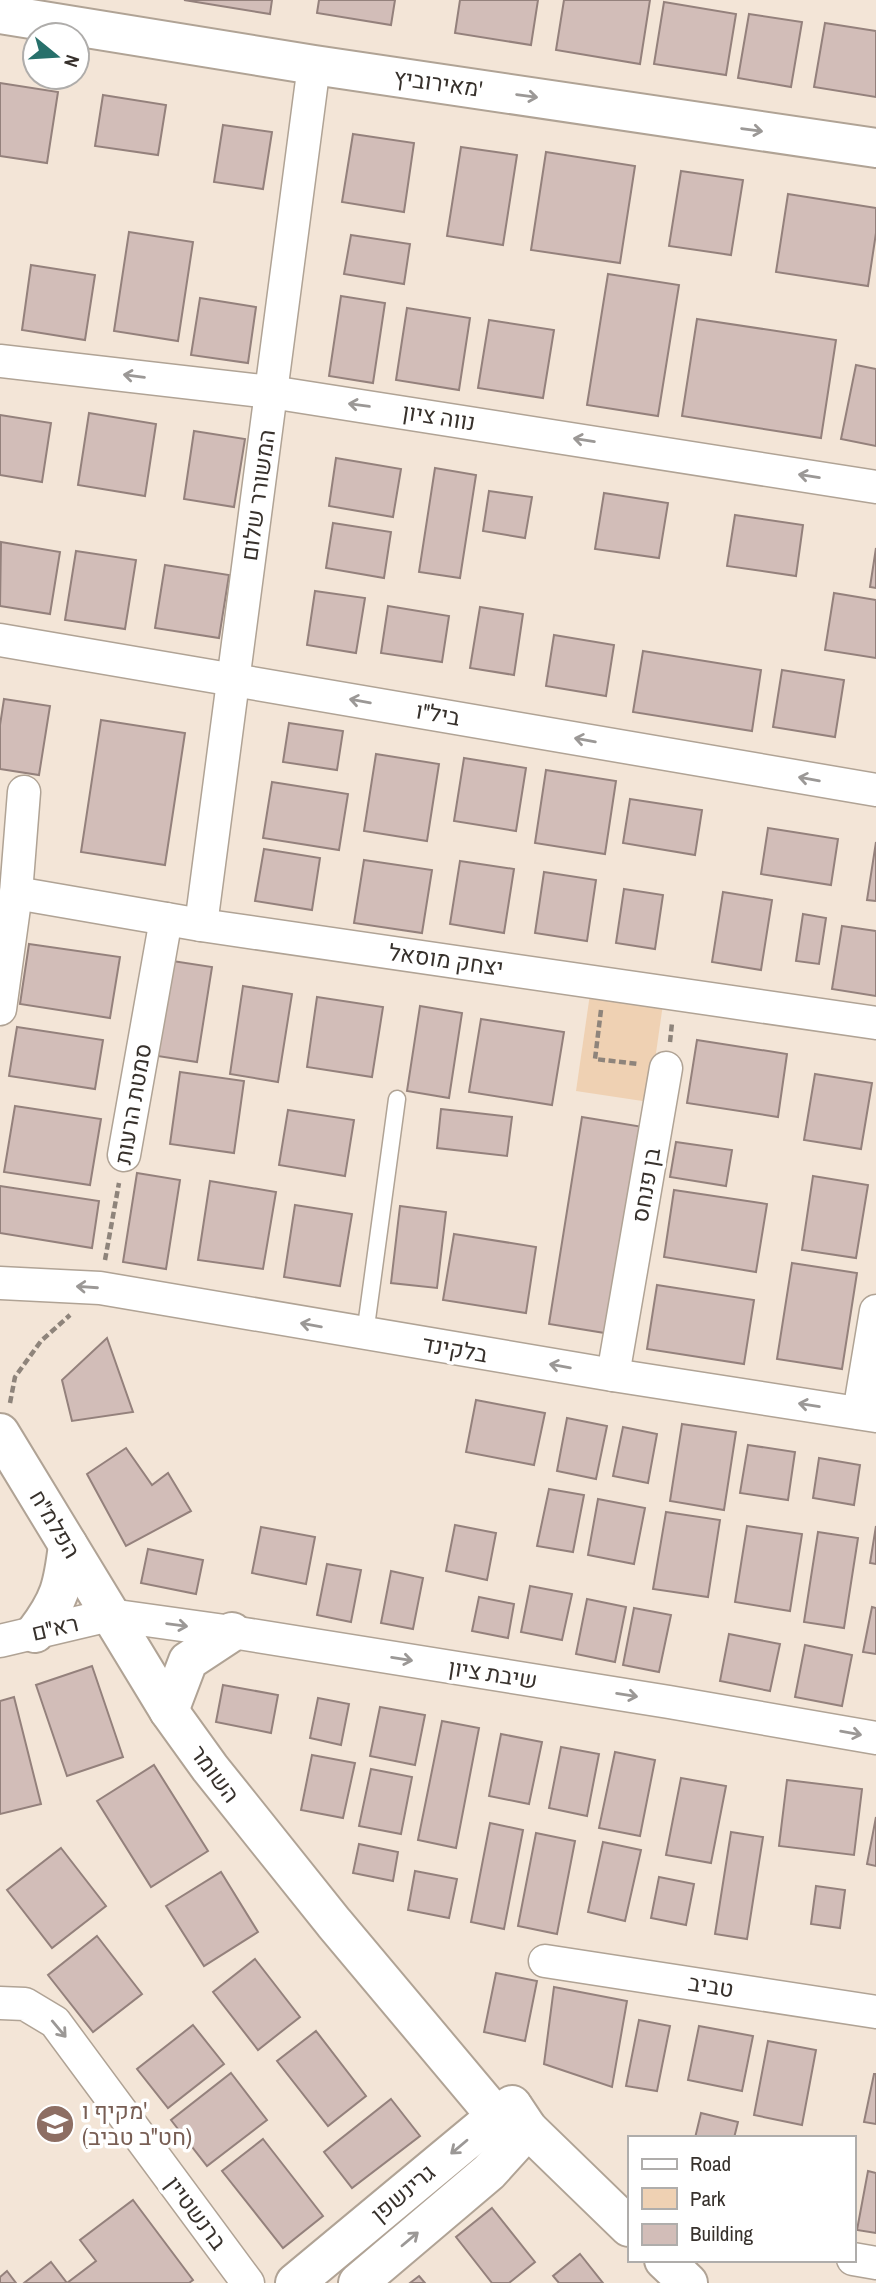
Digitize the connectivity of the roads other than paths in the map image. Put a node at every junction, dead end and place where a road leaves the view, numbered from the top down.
1 (0, 14) edge
2 (314, 65) junction
3 (876, 148) edge
4 (0, 360) edge
5 (271, 392) junction
6 (876, 487) edge
7 (0, 640) edge
8 (233, 679) junction
9 (876, 790) edge
10 (24, 792) dead end
11 (16, 893) junction
12 (166, 919) junction
13 (201, 925) junction
14 (0, 1009) edge
15 (876, 1023) edge
16 (666, 1068) road end
17 (397, 1099) dead end
18 (124, 1154) road end
19 (0, 1283) edge
20 (35, 1283) junction
21 (0, 1301) edge
22 (876, 1311) edge
23 (365, 1334) junction
24 (613, 1375) junction
25 (867, 1414) edge
26 (2, 1436) edge
27 (68, 1545) junction
28 (110, 1615) junction
29 (232, 1632) junction
30 (18, 1637) edge
31 (169, 1711) junction
32 (876, 1738) edge
33 (545, 1961) dead end
34 (0, 2003) edge
35 (876, 2012) edge
36 (512, 2117) junction
37 (628, 2226) edge
38 (855, 2259) edge
39 (666, 2262) edge
40 (876, 2263) edge
41 (248, 2283) edge
42 (295, 2283) edge
43 (358, 2283) edge
44 (688, 2283) edge

1 - 2 street, מאירוביץ'
2 -> 3 street, מאירוביץ'
2 - 5 street, המשורר שלום
5 -> 4 street, נווה ציון
6 -> 5 street, נווה ציון
5 - 8 street, המשורר שלום
7 - 8 street, ביל"ו
9 -> 8 street, ביל"ו
8 - 13 street, המשורר שלום
10 - 11 street
11 - 12 street, יצחק מוסאל
11 - 14 street
12 - 13 street, יצחק מוסאל
12 - 18 street, סמטת הרעות
13 - 15 street, יצחק מוסאל
16 - 24 street, בן פנחס
17 - 23 lane
19 - 20 street, בלקינד
20 - 21 street
23 -> 20 street, בלקינד
22 - 25 street
24 -> 23 street, בלקינד
25 -> 24 street, בלקינד
26 - 27 street, הפלמ"ח
27 - 28 street, הפלמ"ח
27 - 30 street
28 -> 29 street, שיבת ציון
28 - 30 street, רא"ם
28 - 31 street, השומר
29 - 31 street
29 -> 32 street, שיבת ציון
31 - 36 street, השומר
33 - 35 street, טביב
34 -> 41 street, ברנשטיין
36 - 37 street, השומר
36 -> 42 street, גרינשפן
43 -> 36 street, גרינשפן
38 - 40 street
39 - 44 street

